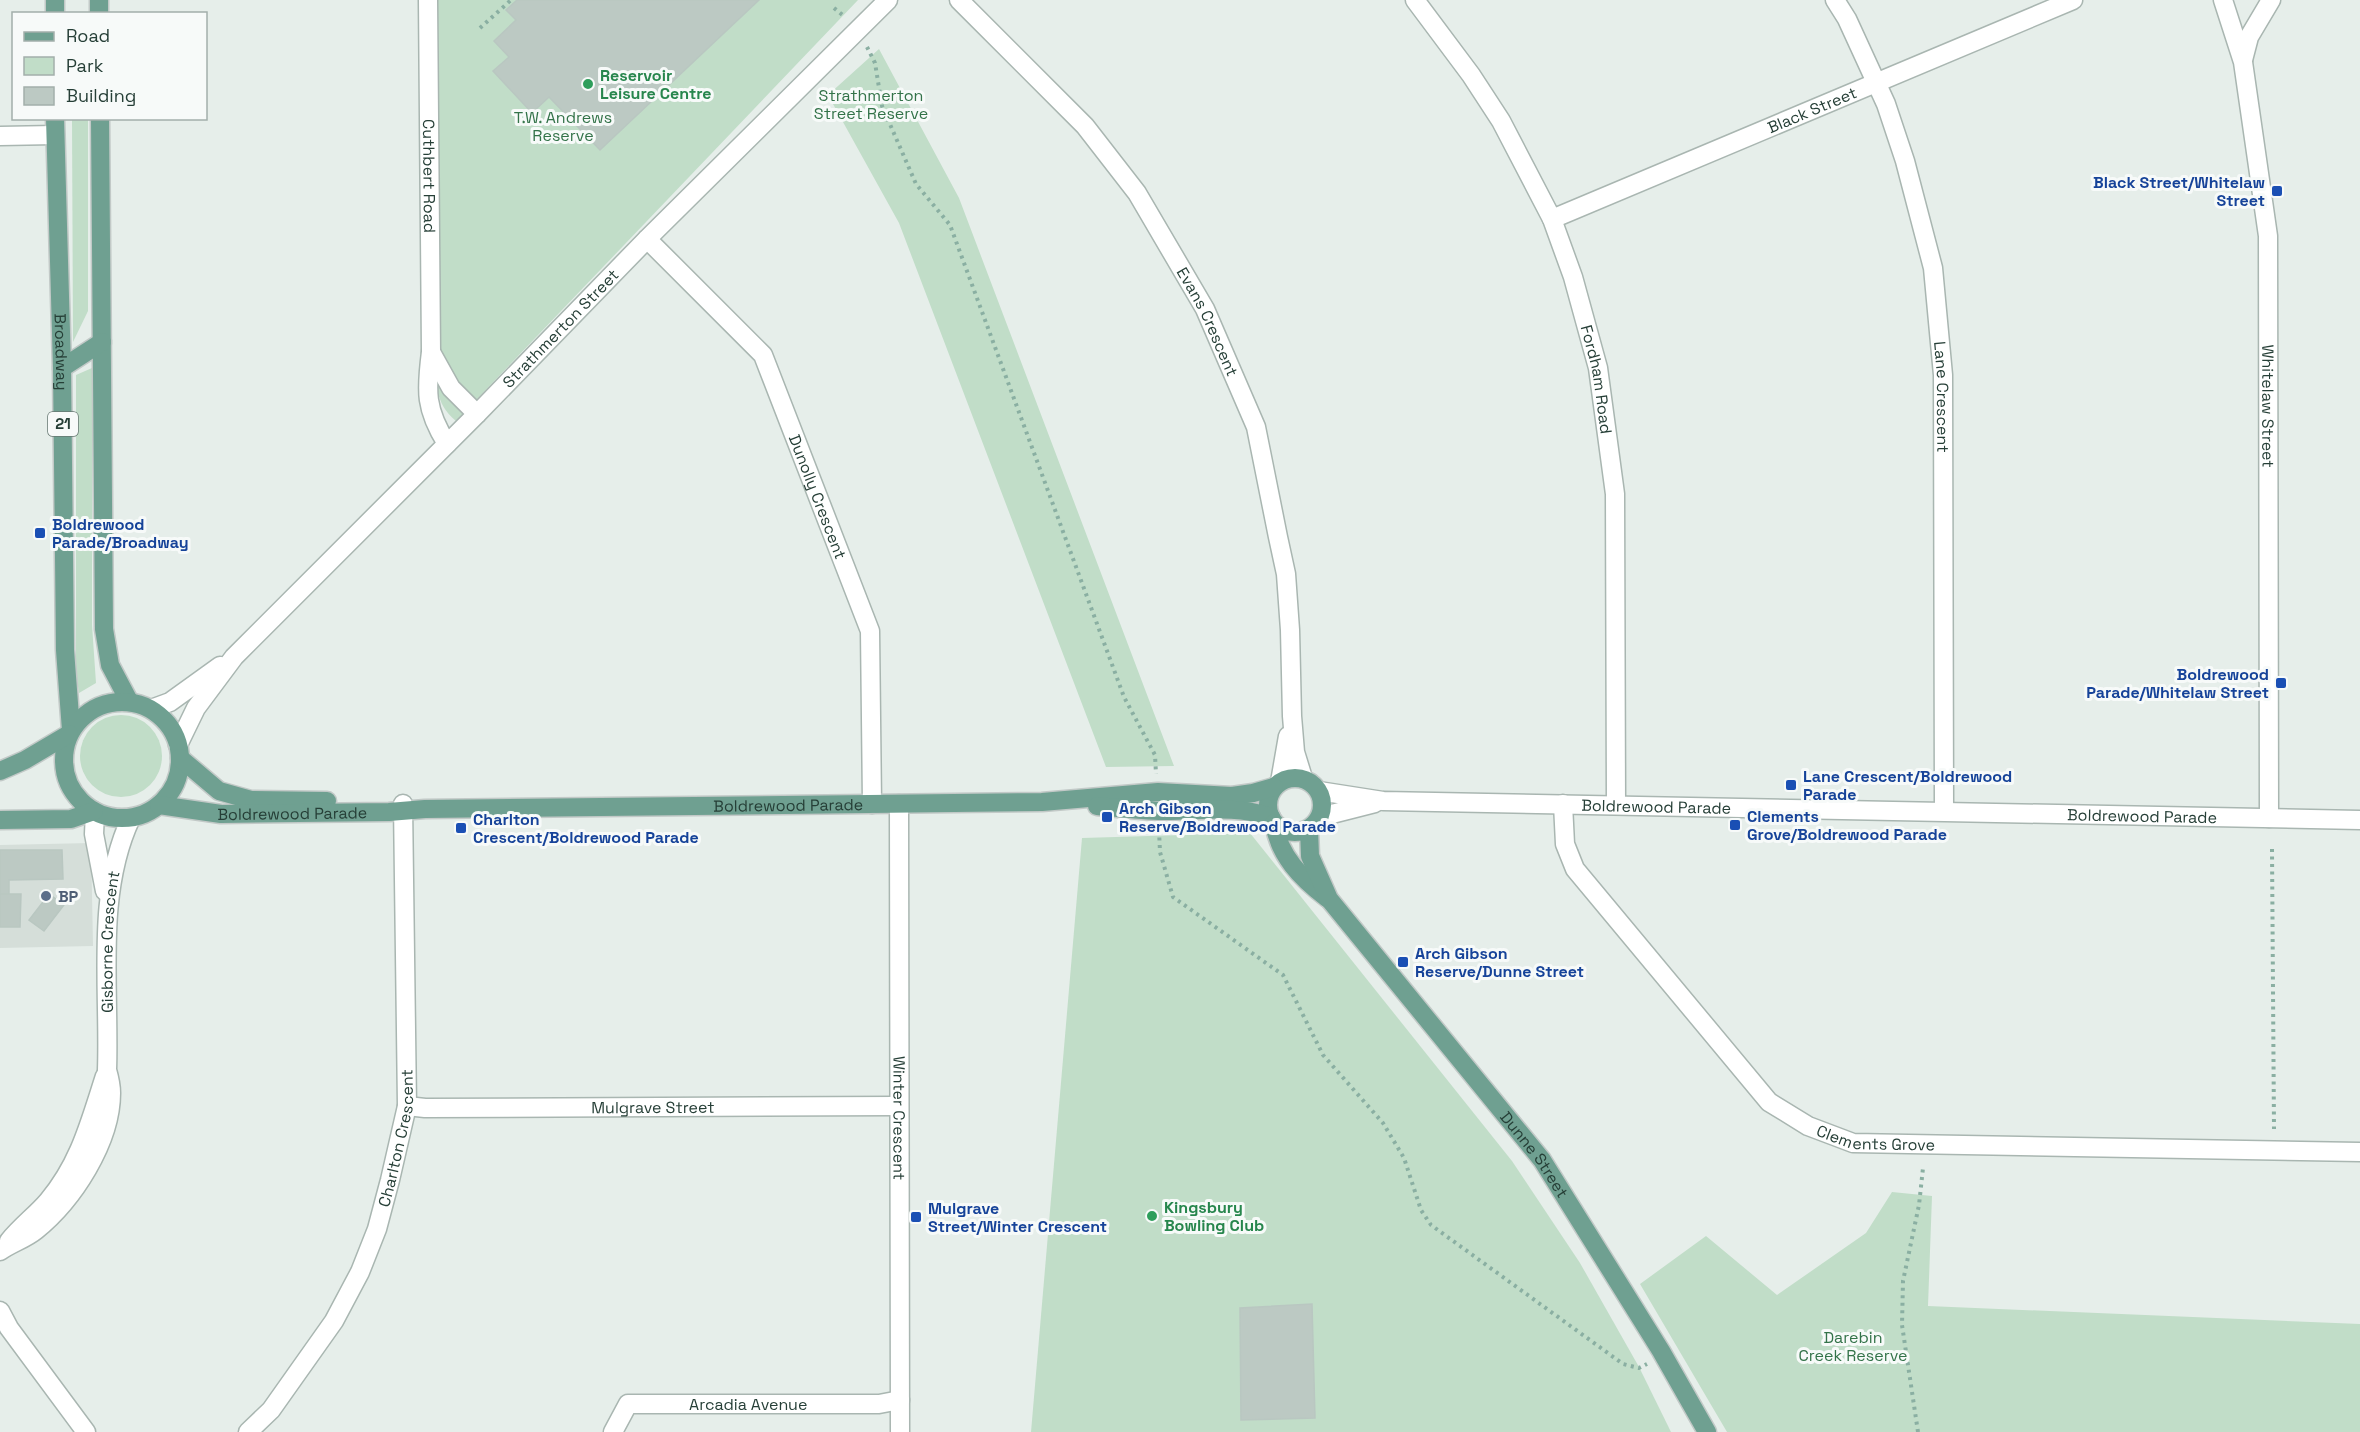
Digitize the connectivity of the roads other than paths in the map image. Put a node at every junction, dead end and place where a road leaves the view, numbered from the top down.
1 (428, 0) edge
2 (888, 0) edge
3 (959, 0) edge
4 (1414, 0) edge
5 (1835, 0) edge
6 (2073, 0) edge
7 (2223, 0) edge
8 (2271, 0) edge
9 (2243, 62) junction
10 (1876, 81) junction
11 (100, 120) edge
12 (55, 127) edge
13 (0, 136) edge
14 (1552, 219) junction
15 (647, 239) junction
16 (102, 342) junction
17 (431, 352) junction
18 (62, 368) junction
19 (477, 414) junction
20 (447, 444) junction
21 (234, 657) junction
22 (129, 701) junction
23 (151, 709) junction
24 (1292, 716) junction
25 (70, 732) junction
26 (179, 752) junction
27 (0, 771) edge
28 (1302, 778) junction
29 (1277, 784) junction
30 (1319, 791) junction
31 (1383, 801) junction
32 (1042, 802) junction
33 (872, 804) junction
34 (898, 804) junction
35 (1563, 804) junction
36 (1616, 804) junction
37 (159, 805) junction
38 (403, 808) junction
39 (1944, 811) junction
40 (94, 812) junction
41 (131, 818) junction
42 (2269, 818) junction
43 (0, 820) edge
44 (1273, 820) junction
45 (2360, 820) edge
46 (1315, 823) junction
47 (1329, 899) junction
48 (107, 904) junction
49 (407, 1106) junction
50 (898, 1106) junction
51 (2360, 1152) edge
52 (1, 1250) edge
53 (0, 1311) edge
54 (4, 1324) edge
55 (900, 1400) junction
56 (86, 1432) edge
57 (248, 1432) edge
58 (613, 1432) edge
59 (900, 1432) edge
60 (1707, 1432) edge

1 - 17 street, Cuthbert Road
2 - 15 street, Strathmerton Street
3 - 24 street, Evans Crescent
4 - 14 street, Fordham Road
5 - 10 street, Lane Crescent
6 - 10 street, Black Street
7 - 9 street, Whitelaw Street
8 - 9 street
9 - 42 street, Whitelaw Street
10 - 14 street, Black Street
10 - 39 street, Lane Crescent
11 - 16 main road, 21
12 - 13 street
12 - 18 main road, Broadway / 21
14 - 36 street, Fordham Road
15 - 19 street, Strathmerton Street
15 - 33 street, Dunolly Crescent
16 - 18 main road
16 - 22 main road, 21
17 - 19 street, Cuthbert Road
17 - 20 street, Cuthbert Road
18 - 25 main road, Broadway / 21
19 - 20 street, Strathmerton Street
20 - 21 street, Strathmerton Street
21 - 23 street, Strathmerton Street
21 - 26 street, Strathmerton Street
22 - 23 main road
22 - 25 main road
23 - 26 main road
24 - 28 street, Evans Crescent
24 - 29 street, Evans Crescent
25 - 27 main road
25 - 40 main road, 21
26 - 37 main road
26 - 38 main road, Boldrewood Parade
28 - 29 main road
28 - 30 main road
29 - 32 main road, Boldrewood Parade
29 - 44 main road
30 - 31 street, Boldrewood Parade
30 - 46 main road
31 - 35 street, Boldrewood Parade
31 - 46 street, Boldrewood Parade
32 - 34 main road, Boldrewood Parade
32 - 44 main road, Boldrewood Parade
33 - 34 main road, Boldrewood Parade
33 - 38 main road, Boldrewood Parade
34 - 50 street, Winter Crescent
35 - 36 street, Boldrewood Parade
35 - 51 street, Clements Grove
36 - 39 street, Boldrewood Parade
37 - 38 main road, Boldrewood Parade
37 - 41 main road
38 - 49 street, Charlton Crescent
39 - 42 street, Boldrewood Parade
40 - 41 main road
40 - 43 main road
40 - 48 street
41 - 48 street, Gisborne Crescent
42 - 45 street, Boldrewood Parade
44 - 46 main road
44 - 47 main road, Dunne Street
46 - 47 main road, Dunne Street
47 - 60 main road, Dunne Street
48 - 52 street, Gisborne Crescent
49 - 50 street, Mulgrave Street
49 - 57 street, Charlton Crescent
50 - 55 street, Winter Crescent
53 - 54 street
54 - 56 street
55 - 58 street, Arcadia Avenue
55 - 59 street, Winter Crescent

